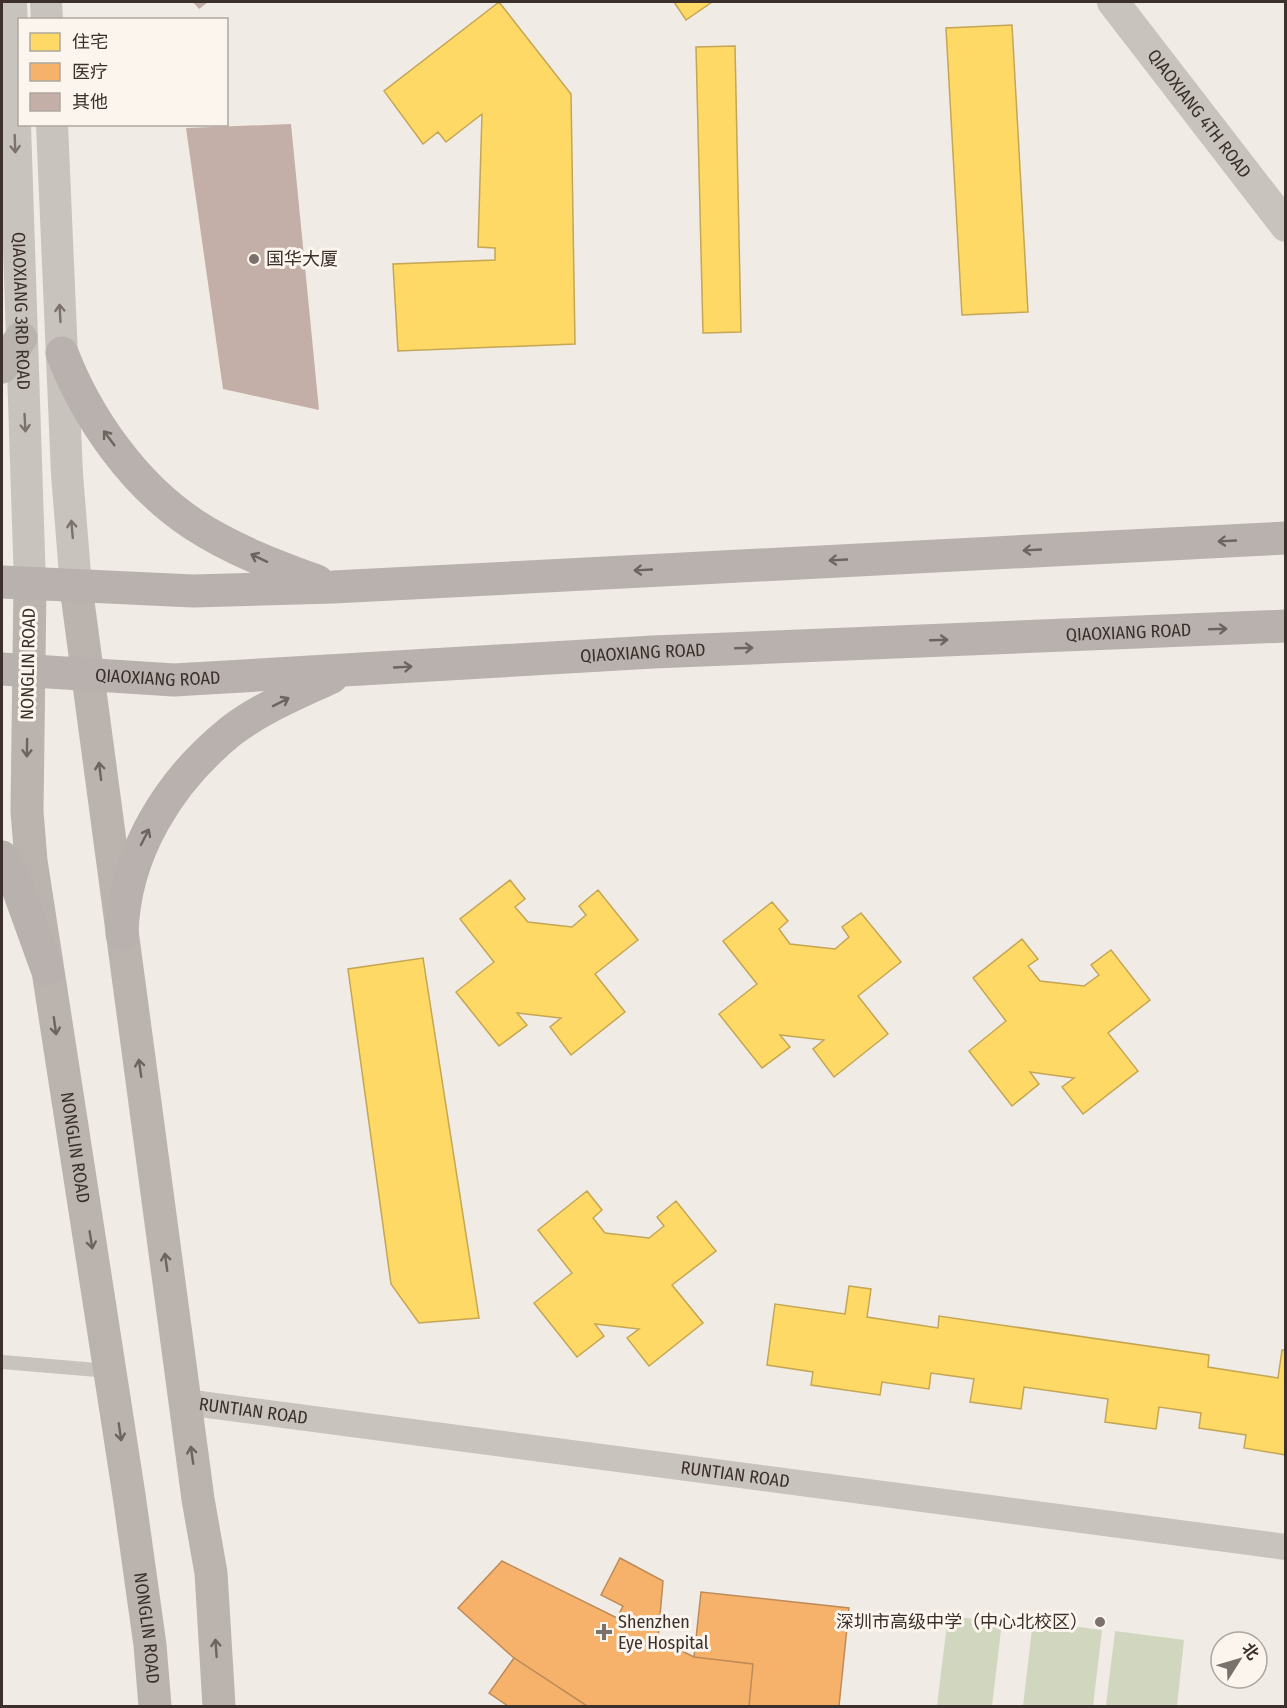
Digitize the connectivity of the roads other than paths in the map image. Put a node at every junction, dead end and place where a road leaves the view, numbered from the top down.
1 (11, 2) edge
2 (46, 2) edge
3 (1113, 2) edge
4 (47, 18) edge
5 (52, 126) edge
6 (1286, 226) edge
7 (21, 338) junction
8 (62, 353) junction
9 (2, 367) edge
10 (1279, 535) edge
11 (16, 583) edge
12 (76, 587) junction
13 (333, 587) junction
14 (1286, 626) edge
15 (15, 670) edge
16 (344, 670) junction
17 (89, 677) junction
18 (2, 857) edge
19 (122, 933) junction
20 (47, 969) junction
21 (2, 1362) edge
22 (111, 1371) junction
23 (185, 1402) junction
24 (1286, 1546) edge
25 (155, 1707) edge
26 (219, 1707) edge

1 -> 7 street, QIAOXIANG 3RD ROAD
2 - 4 street
3 - 6 street, QIAOXIANG 4TH ROAD
8 -> 5 street
7 - 9 main road
7 -> 11 street, QIAOXIANG 3RD ROAD
12 -> 8 street
13 -> 8 main road
10 -> 13 main road
11 - 12 main road
11 - 15 main road, NONGLIN ROAD
12 - 13 main road
12 - 17 main road
16 -> 14 main road, QIAOXIANG ROAD
15 - 17 main road, QIAOXIANG ROAD
15 -> 20 main road, NONGLIN ROAD
16 - 17 main road, QIAOXIANG ROAD
19 -> 16 main road
19 -> 17 main road
18 - 20 main road
23 -> 19 main road
20 -> 22 main road, NONGLIN ROAD
21 - 22 lane
22 -> 25 main road, NONGLIN ROAD
23 - 24 street, RUNTIAN ROAD
26 -> 23 main road

